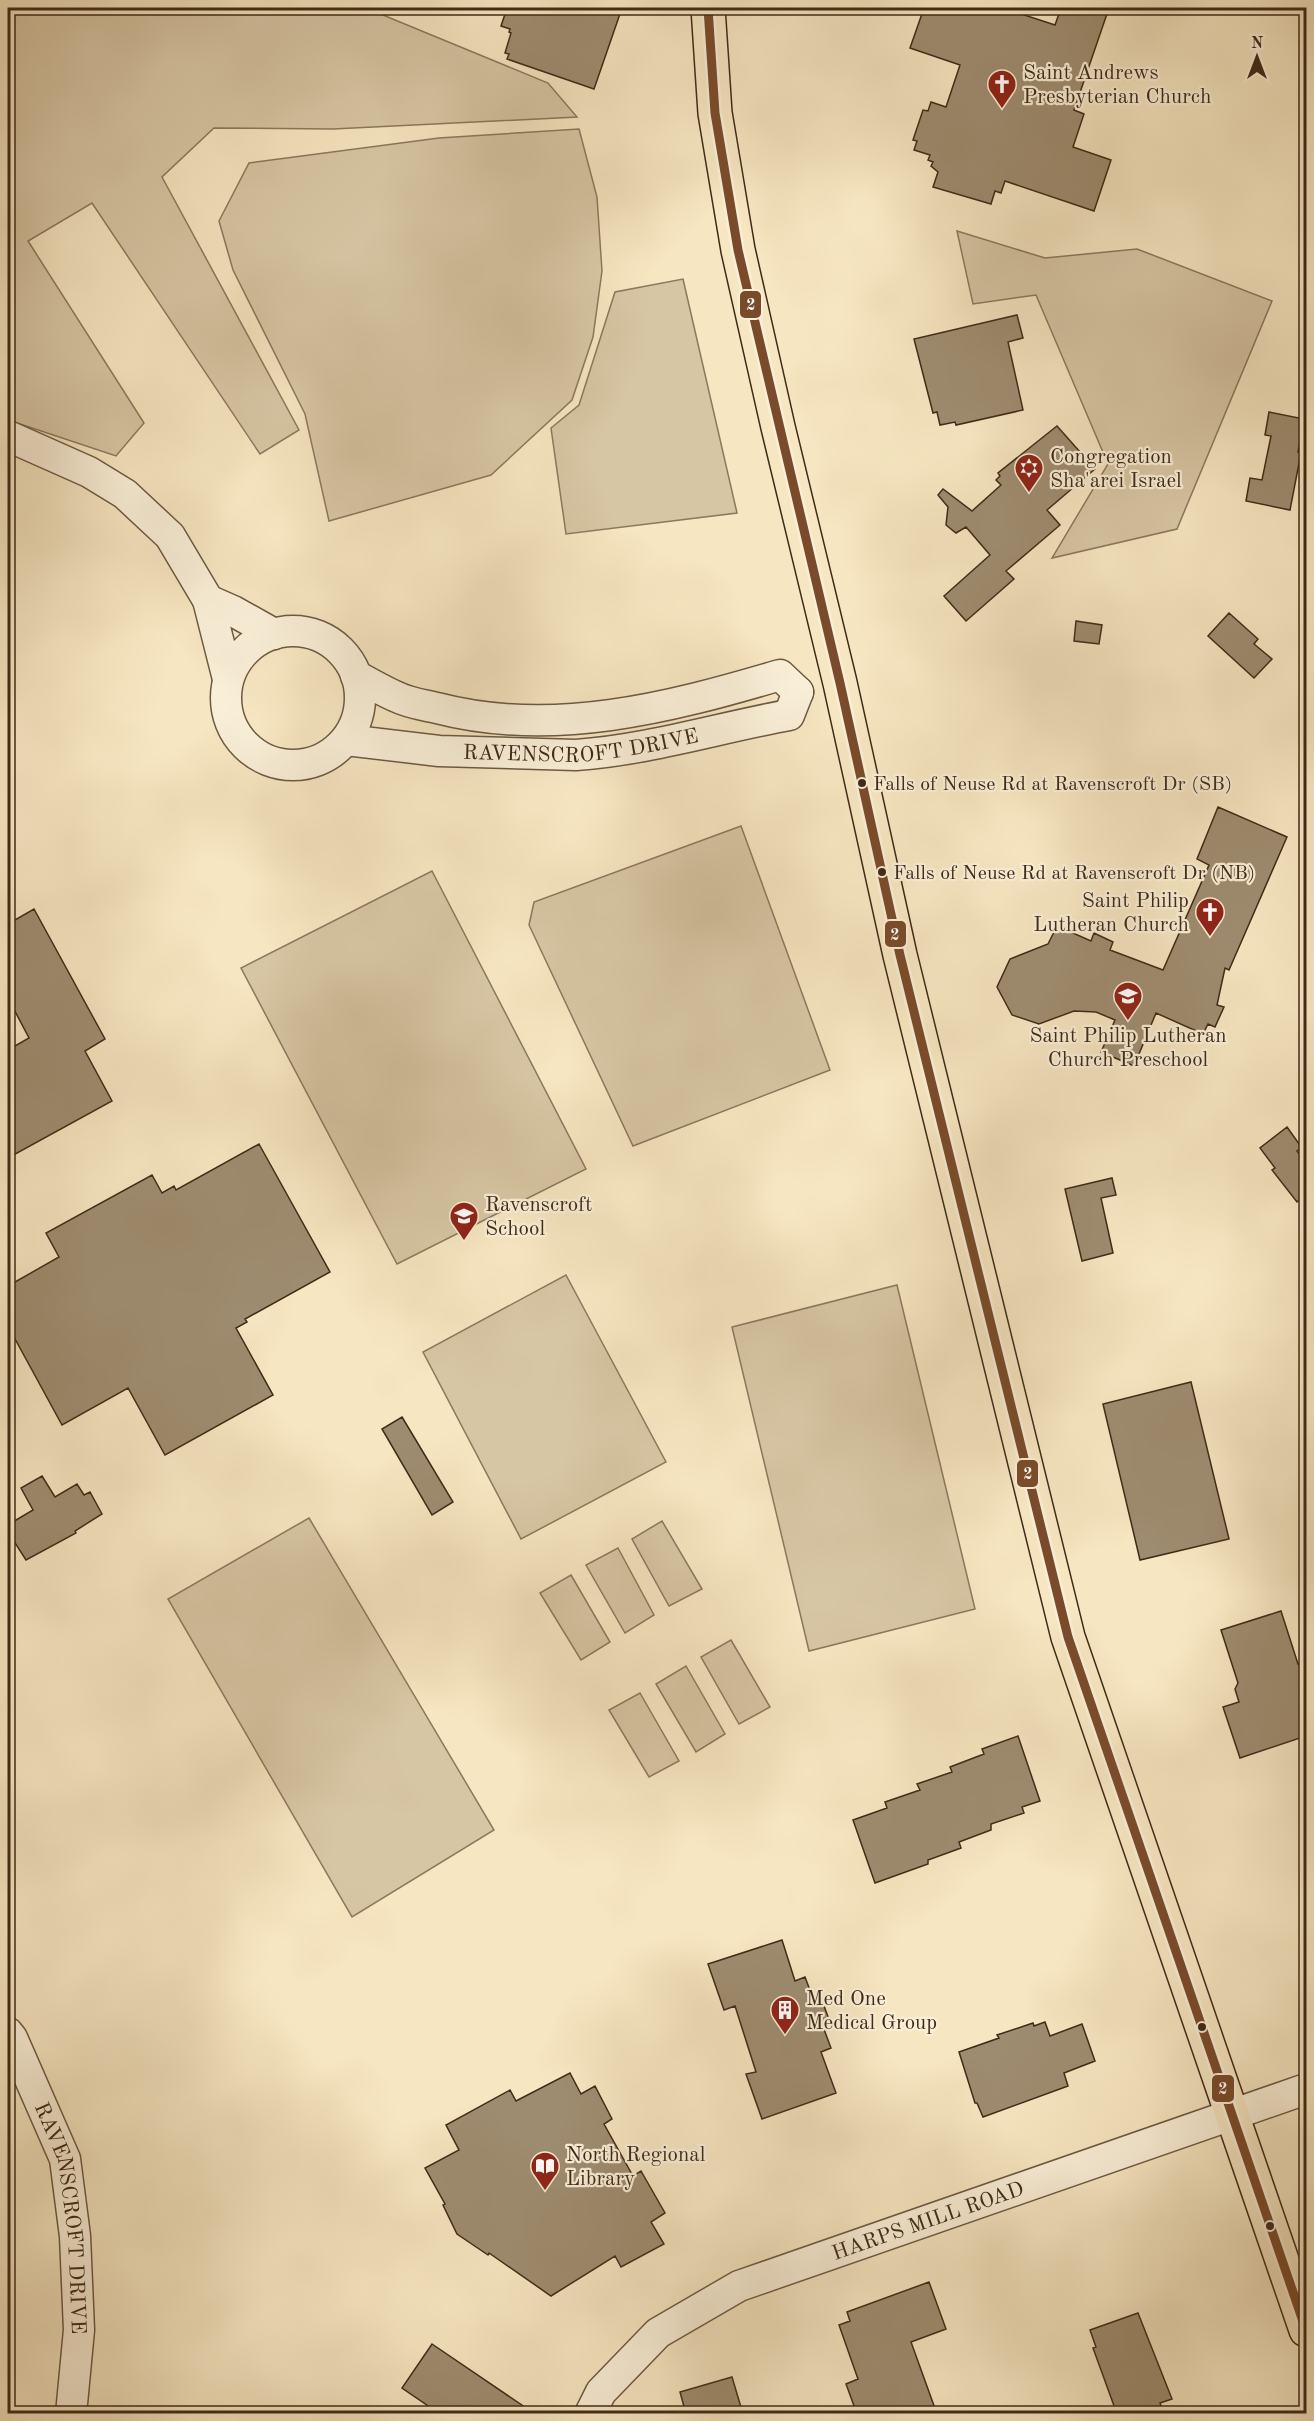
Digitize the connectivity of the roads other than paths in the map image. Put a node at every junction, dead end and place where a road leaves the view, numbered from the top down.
1 (708, 8) edge
2 (8, 436) edge
3 (208, 600) junction
4 (274, 634) junction
5 (357, 676) junction
6 (228, 679) junction
7 (840, 683) junction
8 (798, 692) junction
9 (471, 716) junction
10 (346, 740) junction
11 (467, 752) junction
12 (8, 2033) edge
13 (1306, 2088) edge
14 (1233, 2115) junction
15 (1306, 2330) edge
16 (71, 2414) edge
17 (590, 2414) edge

1 - 7 main road
2 - 3 street
3 - 4 street
3 - 6 street
4 - 5 street, RAVENSCROFT DRIVE
4 - 6 street, RAVENSCROFT DRIVE
5 - 9 street, RAVENSCROFT DRIVE
5 - 10 street
6 - 10 street
7 - 8 street
7 - 14 main road
8 - 9 street, RAVENSCROFT DRIVE
8 - 11 street, RAVENSCROFT DRIVE
9 - 11 street
10 - 11 street, RAVENSCROFT DRIVE
12 - 16 street, RAVENSCROFT DRIVE
13 - 14 street, HARPS MILL ROAD
14 - 15 main road
14 - 17 street, HARPS MILL ROAD

